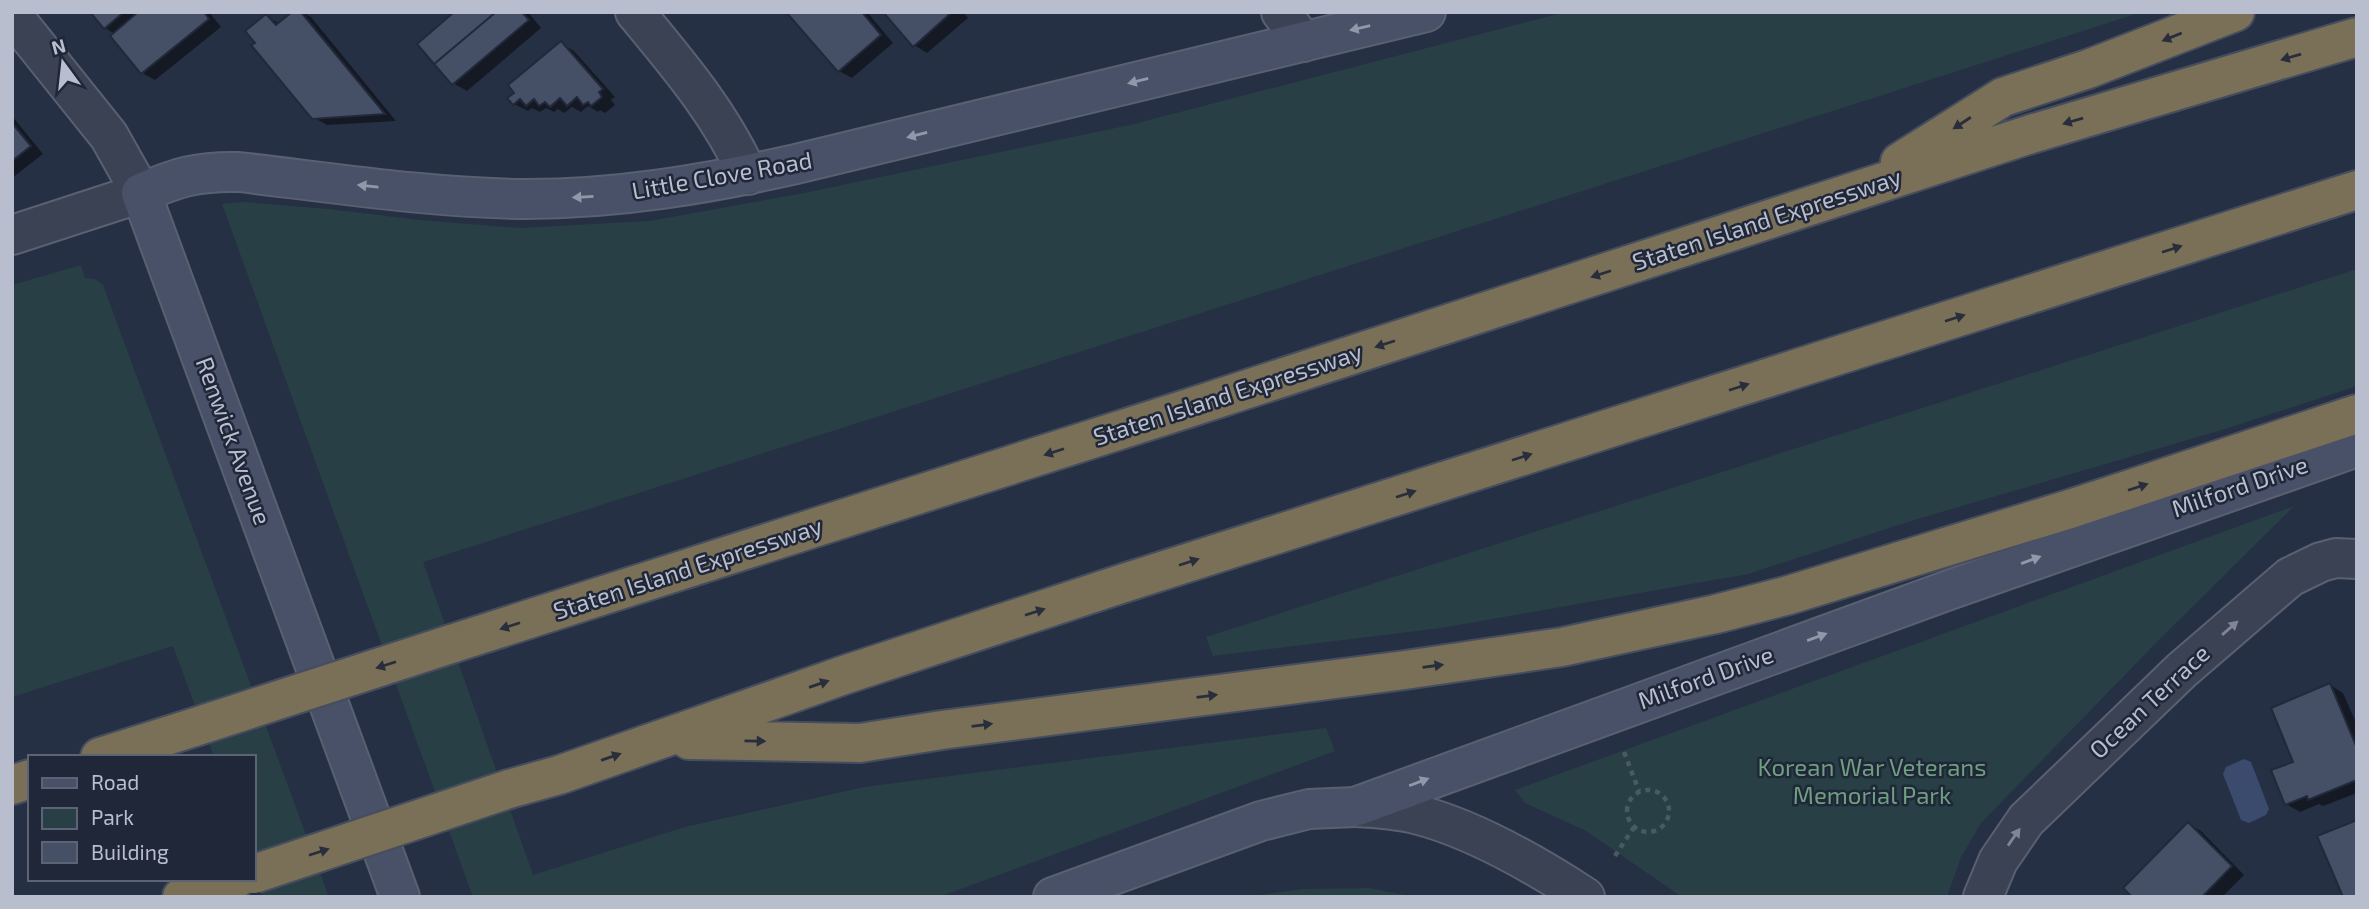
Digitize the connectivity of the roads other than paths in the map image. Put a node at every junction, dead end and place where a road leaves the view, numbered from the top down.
1 (635, 12) edge
2 (1426, 12) edge
3 (2235, 12) edge
4 (12, 15) edge
5 (1292, 27) edge
6 (2357, 37) edge
7 (748, 175) junction
8 (2357, 190) edge
9 (1853, 192) junction
10 (141, 193) junction
11 (12, 235) edge
12 (2357, 414) edge
13 (2357, 447) edge
14 (2357, 559) edge
15 (663, 739) junction
16 (106, 755) edge
17 (1355, 807) junction
18 (256, 873) edge
19 (230, 881) edge
20 (182, 897) edge
21 (400, 897) edge
22 (1053, 897) edge
23 (1586, 897) edge
24 (1983, 897) edge

1 - 7 street
2 -> 5 street, Little Clove Road
3 -> 9 highway
4 - 10 street, Renwick Avenue
5 -> 7 street, Little Clove Road
6 -> 9 highway, Staten Island Expressway
7 -> 10 street, Little Clove Road
15 -> 8 highway
9 -> 16 highway, Staten Island Expressway, bridge
10 - 11 street, Little Clove Road
10 - 21 street, Renwick Avenue
15 -> 12 highway
17 -> 13 street, Milford Drive
24 -> 14 street, Ocean Terrace
18 -> 15 highway, bridge
17 - 22 street, Milford Drive
17 - 23 street
19 - 20 highway

